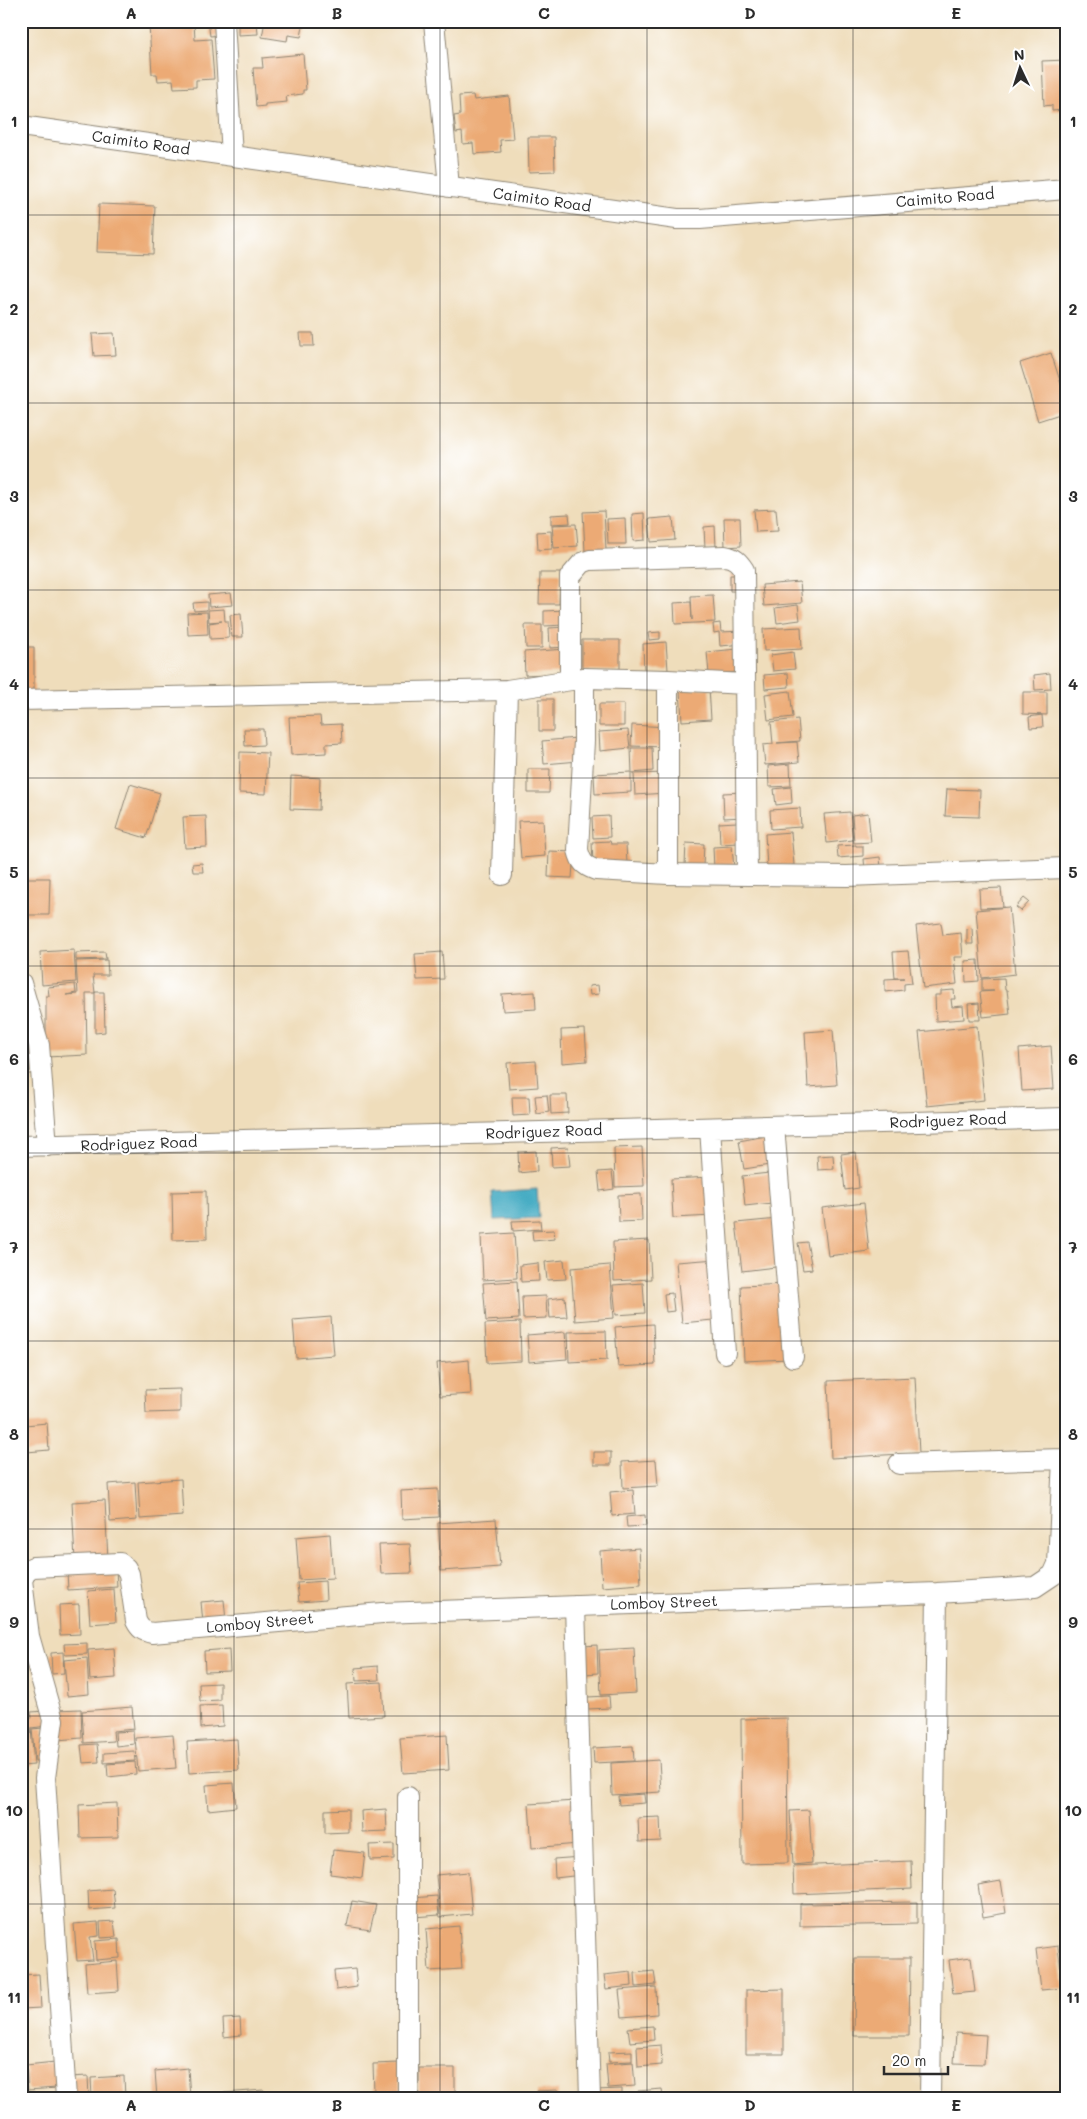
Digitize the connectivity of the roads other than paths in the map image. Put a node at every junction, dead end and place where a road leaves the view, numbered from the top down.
1 (224, 21) edge
2 (434, 21) edge
3 (21, 126) edge
4 (232, 156) junction
5 (449, 187) junction
6 (1066, 189) edge
7 (577, 679) junction
8 (668, 680) junction
9 (745, 684) junction
10 (507, 690) junction
11 (21, 700) edge
12 (1066, 868) edge
13 (668, 874) junction
14 (502, 875) dead end
15 (747, 875) junction
16 (21, 983) edge
17 (1066, 1118) edge
18 (774, 1126) junction
19 (710, 1128) junction
20 (21, 1146) edge
21 (47, 1146) junction
22 (725, 1353) dead end
23 (793, 1357) dead end
24 (1064, 1459) edge
25 (899, 1464) dead end
26 (937, 1593) junction
27 (575, 1606) junction
28 (408, 1797) dead end
29 (66, 2098) edge
30 (408, 2098) edge
31 (590, 2098) edge
32 (930, 2098) edge

1 - 4 street
2 - 5 street
3 - 4 street, Caimito Road
4 - 5 street, Caimito Road
5 - 6 street, Caimito Road
7 - 8 street
7 - 9 street
7 - 10 street
7 - 13 street
8 - 9 street
8 - 13 street
9 - 15 street
10 - 11 street
10 - 14 street
12 - 15 street
13 - 15 street
16 - 21 street
17 - 18 street, Rodriguez Road
18 - 19 street, Rodriguez Road
18 - 23 street
19 - 21 street, Rodriguez Road
19 - 22 street
20 - 21 street, Rodriguez Road
24 - 25 street
24 - 26 street, Lomboy Street
26 - 27 street, Lomboy Street
26 - 32 street
27 - 29 street, Lomboy Street
27 - 31 street
28 - 30 street

